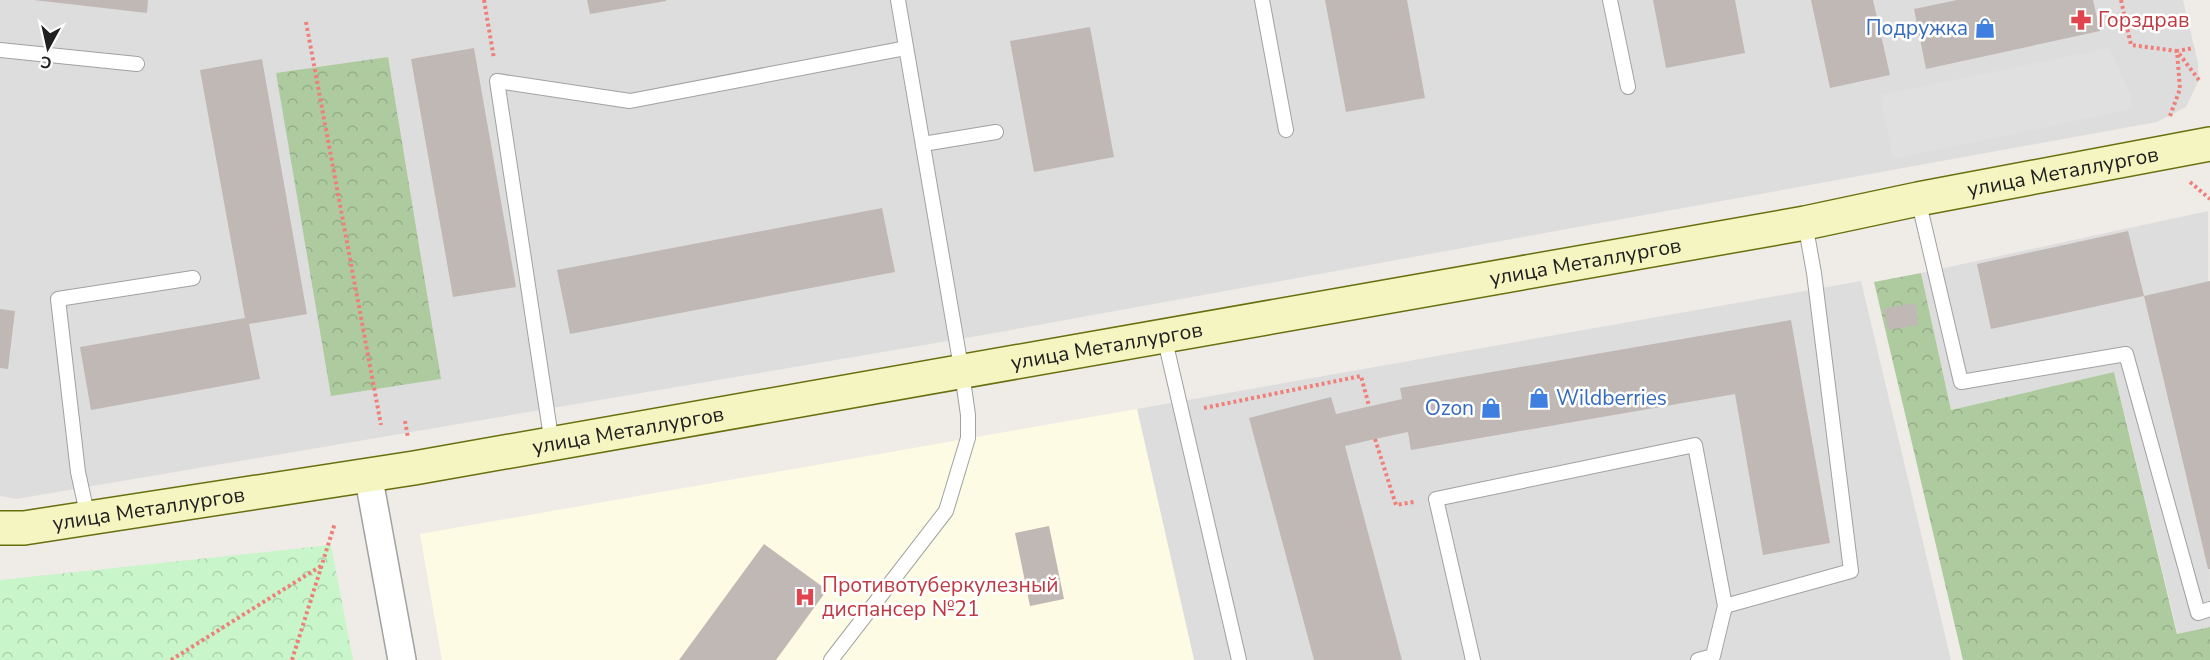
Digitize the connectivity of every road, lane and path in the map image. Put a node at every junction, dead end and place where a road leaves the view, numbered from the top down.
1 (484, 0) edge
2 (898, 0) edge
3 (1262, 0) edge
4 (1610, 0) edge
5 (2121, 0) edge
6 (306, 22) dead end
7 (906, 48) junction
8 (2194, 48) dead end
9 (0, 50) edge
10 (2177, 51) junction
11 (137, 63) dead end
12 (2199, 80) dead end
13 (497, 81) junction
14 (1628, 87) dead end
15 (2170, 116) dead end
16 (1286, 130) dead end
17 (996, 132) dead end
18 (923, 144) junction
19 (2210, 144) edge
20 (2187, 179) dead end
21 (1918, 199) junction
22 (2210, 199) edge
23 (1805, 223) junction
24 (193, 278) dead end
25 (1164, 336) junction
26 (962, 373) junction
27 (1368, 406) dead end
28 (1182, 413) junction
29 (405, 421) dead end
30 (381, 425) dead end
31 (408, 439) dead end
32 (1375, 439) dead end
33 (552, 444) junction
34 (369, 474) junction
35 (1436, 499) junction
36 (88, 518) junction
37 (334, 523) dead end
38 (0, 528) edge
39 (321, 566) junction
40 (1725, 606) junction
41 (2210, 609) edge
42 (171, 660) edge
43 (291, 660) edge
44 (402, 660) edge
45 (831, 660) edge
46 (1239, 660) edge
47 (1473, 660) edge
48 (1698, 660) edge

1 - 13 path
2 - 7 lane
3 - 16 lane
4 - 14 lane
5 - 10 path
6 - 30 path
7 - 13 lane
7 - 18 lane
8 - 10 path
9 - 11 lane
10 - 12 path
10 - 15 path
13 - 33 lane
17 - 18 lane
18 - 26 lane
19 - 21 street, улица Металлургов
20 - 22 path
21 - 23 street, улица Металлургов
21 - 41 lane
23 - 25 street, улица Металлургов
23 - 40 lane
24 - 36 lane
25 - 26 street, улица Металлургов
25 - 28 lane
26 - 33 street, улица Металлургов
26 - 45 lane
27 - 28 path
28 - 46 lane
29 - 31 path
32 - 35 path
33 - 34 street, улица Металлургов
34 - 36 street, улица Металлургов
34 - 44 street
35 - 40 lane
35 - 47 lane
36 - 38 street, улица Металлургов
37 - 39 path
39 - 42 path
39 - 43 path
40 - 48 lane

